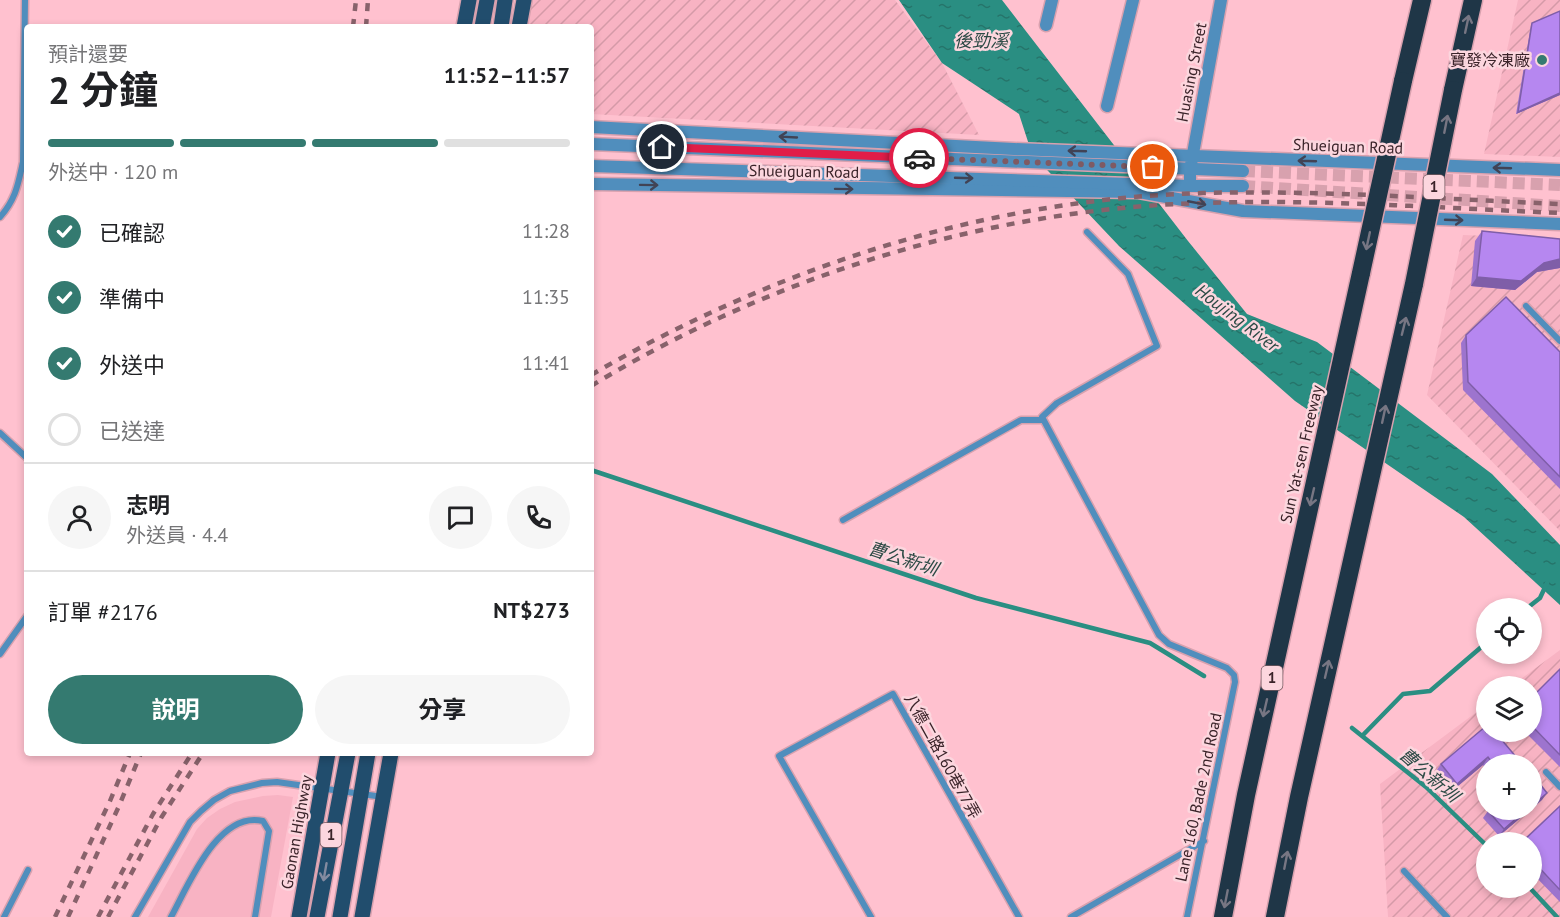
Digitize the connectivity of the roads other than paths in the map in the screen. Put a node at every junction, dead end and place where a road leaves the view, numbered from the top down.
1 (25, 0) edge
2 (469, 0) edge
3 (487, 0) edge
4 (506, 0) edge
5 (524, 0) edge
6 (1052, 0) edge
7 (1133, 0) edge
8 (1221, 0) edge
9 (1422, 0) edge
10 (1473, 0) edge
11 (25, 24) edge
12 (465, 24) edge
13 (483, 24) edge
14 (502, 24) edge
15 (520, 24) edge
16 (1046, 25) dead end
17 (24, 81) edge
18 (1107, 106) dead end
19 (594, 127) edge
20 (594, 144) edge
21 (1015, 155) junction
22 (1192, 156) junction
23 (594, 166) edge
24 (1190, 170) junction
25 (1560, 170) edge
26 (1243, 171) tunnel mouth
27 (594, 184) edge
28 (1016, 186) junction
29 (1190, 186) junction
30 (1243, 186) tunnel mouth
31 (1137, 188) junction
32 (0, 217) edge
33 (1560, 224) edge
34 (1087, 232) dead end
35 (1526, 306) dead end
36 (1560, 341) edge
37 (1043, 420) junction
38 (0, 433) edge
39 (24, 455) edge
40 (843, 520) dead end
41 (24, 620) edge
42 (0, 654) edge
43 (327, 756) edge
44 (347, 756) edge
45 (367, 756) edge
46 (390, 756) edge
47 (1546, 772) dead end
48 (1560, 787) edge
49 (322, 788) junction
50 (340, 790) junction
51 (360, 794) junction
52 (383, 798) junction
53 (1204, 841) junction
54 (28, 870) dead end
55 (1404, 871) dead end
56 (4, 917) edge
57 (135, 917) edge
58 (171, 917) edge
59 (255, 917) edge
60 (299, 917) edge
61 (317, 917) edge
62 (340, 917) edge
63 (362, 917) edge
64 (871, 917) edge
65 (1019, 917) edge
66 (1071, 917) edge
67 (1187, 917) edge
68 (1223, 917) edge
69 (1275, 917) edge
70 (1447, 917) edge

1 - 11 lane
2 - 12 main road
3 - 13 main road
4 - 14 main road
5 - 15 main road
6 - 16 street
7 - 18 street
8 - 22 street, Huasing Street
9 -> 68 highway, Sun Yat-sen Freeway / 1, bridge
69 -> 10 highway, 1, bridge
17 - 32 lane
21 -> 19 street, Shueiguan Road
20 - 21 street, Shueiguan Road
22 -> 21 street, Shueiguan Road
21 - 24 street
22 - 24 street, Huasing Street
25 -> 22 street, Shueiguan Road
23 -> 28 street, Shueiguan Road
24 - 26 street
24 - 29 street, Huasing Street
27 -> 28 street, Shueiguan Road
28 - 31 street
29 - 30 street
29 - 31 street
31 -> 33 street
34 - 37 lane
35 - 36 lane
37 - 40 lane
37 - 53 lane, Lane 160, Bade 2nd Road
38 - 39 lane
41 - 42 lane
43 - 49 main road, Gaonan Highway / 1
44 - 50 main road, 1
45 - 51 main road, 1
46 - 52 main road
47 - 48 lane
49 - 50 lane
49 - 57 lane
49 - 60 main road, Gaonan Highway / 1
50 - 51 lane
50 -> 61 main road, 1
51 - 52 lane
51 - 62 main road, 1
52 - 63 main road
53 - 66 lane
53 - 67 lane, Lane 160, Bade 2nd Road
54 - 56 lane
55 - 70 lane
58 - 59 lane
64 - 65 lane, 八德二路160巷77弄

